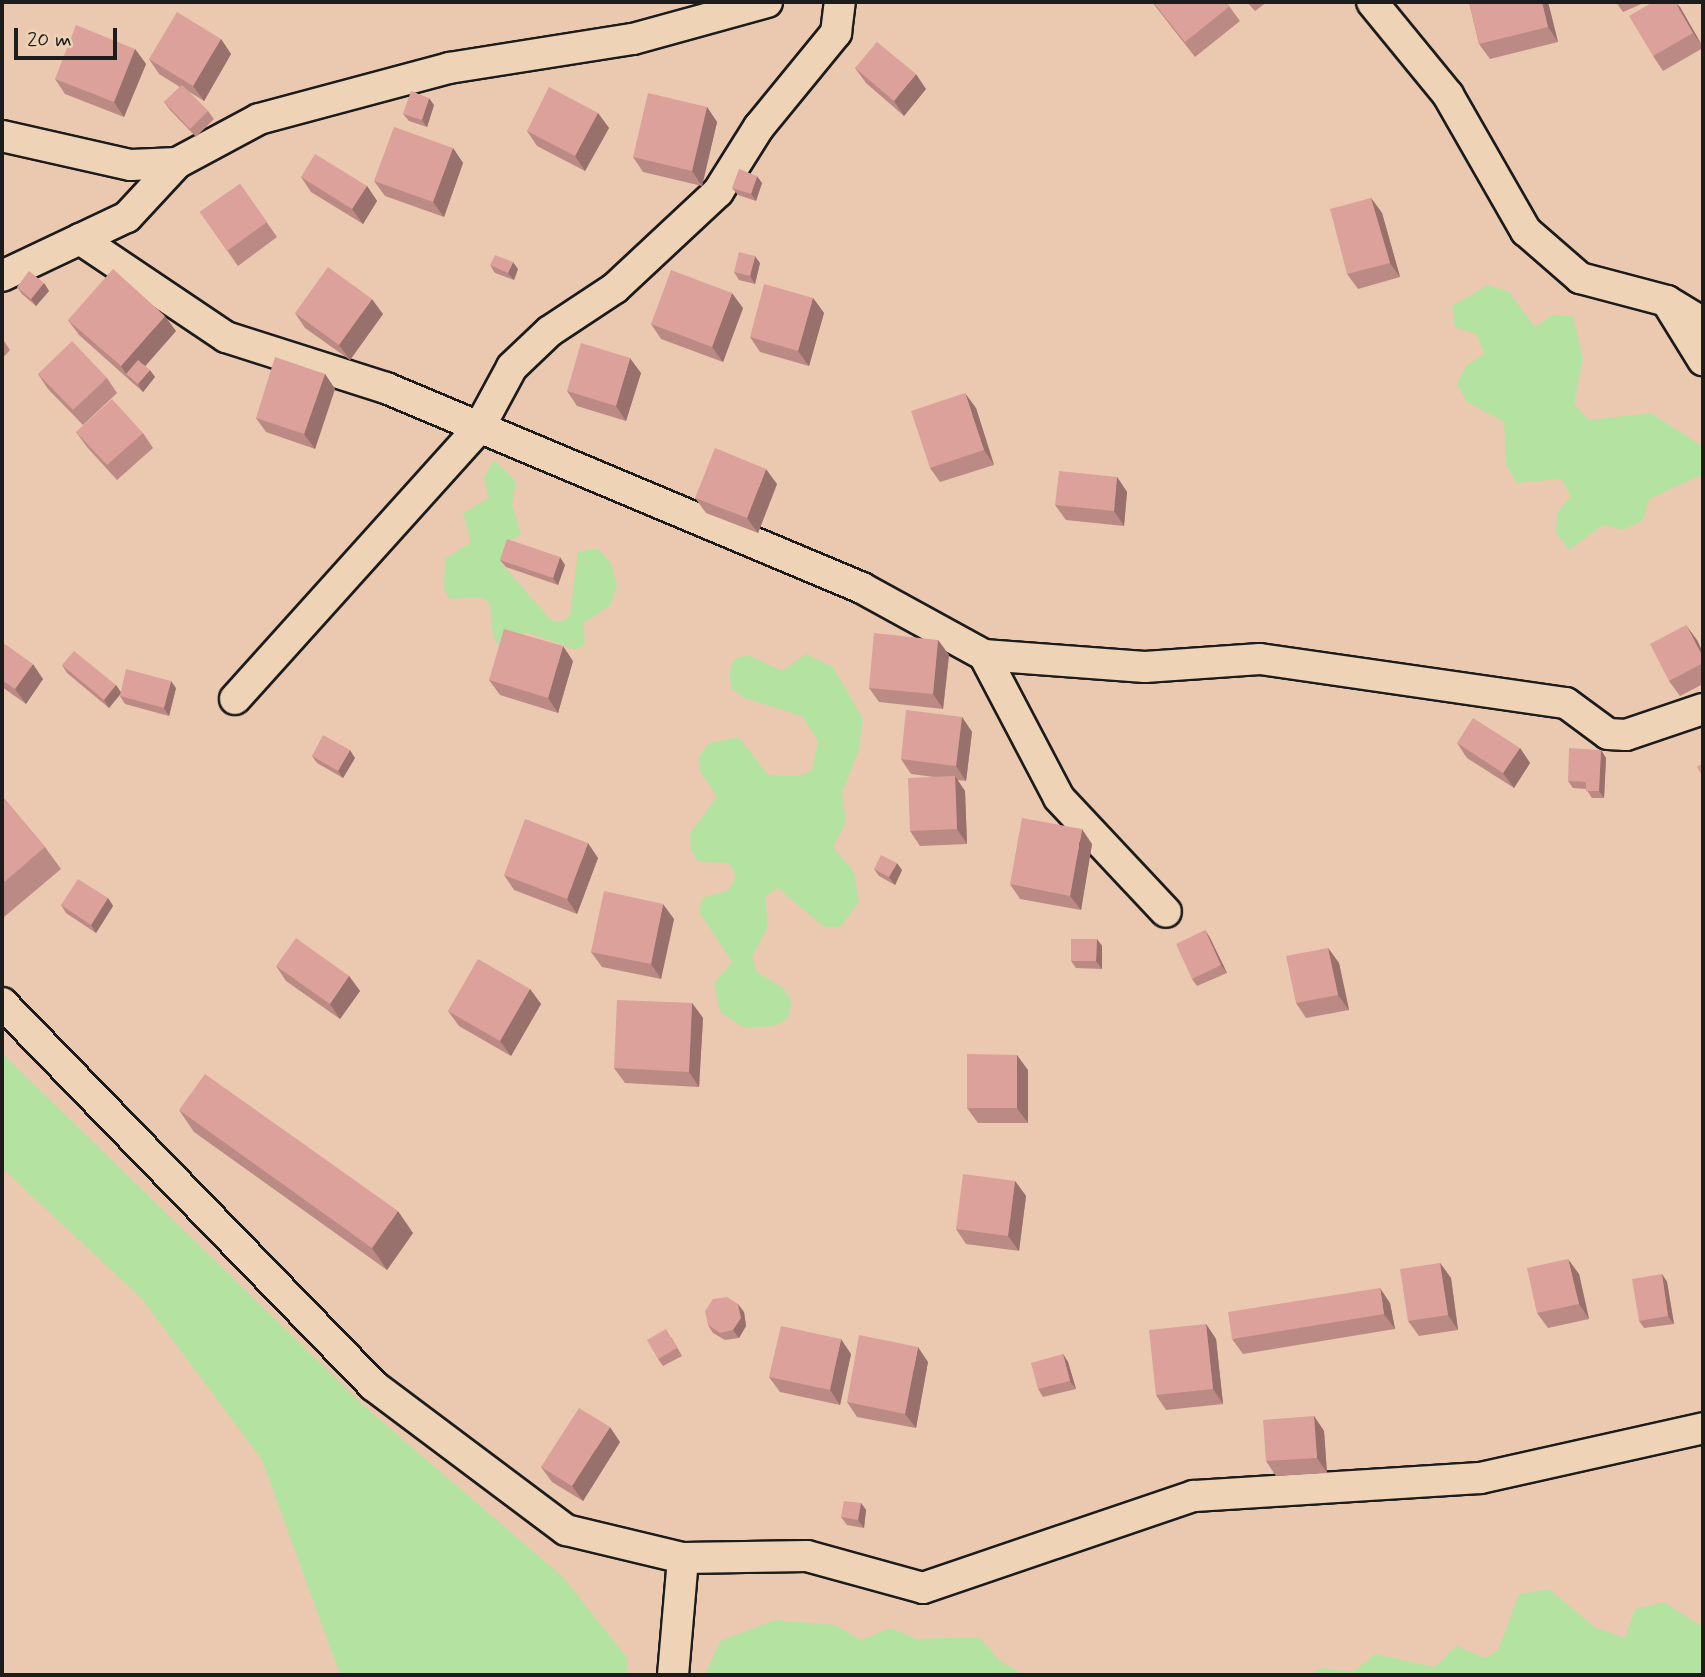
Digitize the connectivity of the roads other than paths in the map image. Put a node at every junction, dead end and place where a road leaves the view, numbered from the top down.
1 (767, 2) edge
2 (839, 2) edge
3 (1372, 2) edge
4 (2, 136) edge
5 (177, 163) junction
6 (80, 239) junction
7 (2, 276) edge
8 (1667, 301) junction
9 (1703, 323) edge
10 (1703, 360) edge
11 (479, 428) junction
12 (984, 654) junction
13 (235, 699) dead end
14 (1703, 709) edge
15 (1166, 912) dead end
16 (2, 1003) edge
17 (1703, 1428) edge
18 (683, 1558) junction
19 (673, 1675) edge

1 - 5 street
2 - 11 street
3 - 8 street
4 - 5 street
5 - 6 street
6 - 7 street
6 - 11 street
8 - 9 street
8 - 10 street
11 - 12 street
11 - 13 street
12 - 14 street
12 - 15 street
16 - 18 street
17 - 18 street
18 - 19 street

